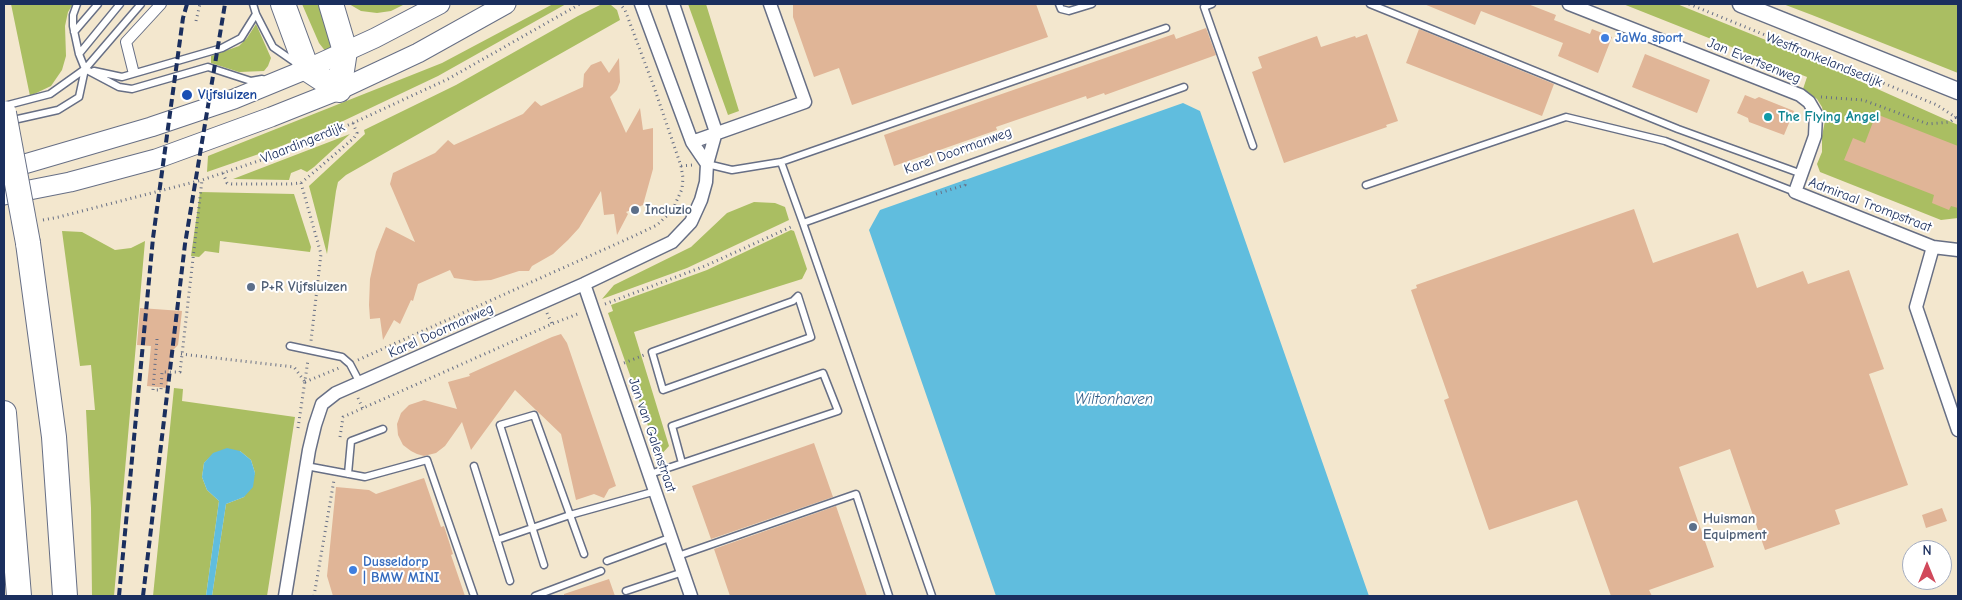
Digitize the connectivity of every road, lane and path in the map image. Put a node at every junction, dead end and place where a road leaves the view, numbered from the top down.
1 (77, 4) edge
2 (98, 4) edge
3 (120, 4) edge
4 (141, 4) edge
5 (161, 4) edge
6 (200, 4) edge
7 (253, 4) edge
8 (283, 4) edge
9 (331, 4) edge
10 (440, 4) edge
11 (506, 4) edge
12 (580, 4) edge
13 (620, 4) edge
14 (642, 4) edge
15 (673, 4) edge
16 (770, 4) edge
17 (1059, 4) edge
18 (1092, 4) edge
19 (1212, 4) edge
20 (1370, 4) edge
21 (1569, 4) edge
22 (1689, 4) edge
23 (1741, 4) edge
24 (256, 14) junction
25 (196, 21) dead end
26 (1166, 28) dead end
27 (74, 32) junction
28 (345, 51) junction
29 (78, 54) junction
30 (85, 69) junction
31 (307, 69) junction
32 (133, 70) dead end
33 (1184, 87) dead end
34 (339, 90) junction
35 (1958, 92) edge
36 (1800, 96) junction
37 (4, 106) edge
38 (4, 113) edge
39 (1957, 118) edge
40 (4, 122) edge
41 (353, 123) junction
42 (716, 132) junction
43 (692, 142) junction
44 (1252, 146) dead end
45 (781, 162) junction
46 (707, 164) junction
47 (4, 170) edge
48 (223, 173) junction
49 (1802, 174) junction
50 (202, 180) junction
51 (964, 180) dead end
52 (300, 183) junction
53 (1366, 185) dead end
54 (1795, 192) junction
55 (936, 194) dead end
56 (4, 195) edge
57 (40, 220) dead end
58 (803, 223) junction
59 (1933, 246) junction
60 (1958, 250) edge
61 (584, 284) junction
62 (593, 309) junction
63 (157, 339) dead end
64 (290, 346) dead end
65 (310, 350) junction
66 (652, 352) junction
67 (181, 354) junction
68 (350, 364) junction
69 (613, 367) junction
70 (305, 382) junction
71 (360, 383) junction
72 (4, 413) edge
73 (383, 429) dead end
74 (1958, 430) edge
75 (682, 463) junction
76 (306, 466) junction
77 (474, 466) dead end
78 (335, 471) junction
79 (348, 474) junction
80 (650, 474) junction
81 (656, 491) junction
82 (570, 515) junction
83 (533, 528) junction
84 (672, 537) junction
85 (497, 540) junction
86 (584, 554) dead end
87 (678, 556) junction
88 (607, 561) dead end
89 (544, 565) dead end
90 (601, 571) dead end
91 (683, 572) junction
92 (510, 581) dead end
93 (626, 591) dead end
94 (19, 596) edge
95 (65, 596) edge
96 (285, 596) edge
97 (314, 596) edge
98 (474, 596) edge
99 (535, 596) edge
100 (691, 596) edge
101 (889, 596) edge
102 (932, 596) edge

1 - 27 lane
2 - 27 lane
3 - 29 lane
4 - 30 lane
5 - 32 street
6 - 25 path
7 - 24 lane
8 - 31 highway
9 - 28 highway
10 - 28 main road
11 - 34 main road
12 - 41 path, Vlaardingerdijk
13 - 68 path, Karel Doormanweg
14 - 43 street
15 - 42 street
16 - 42 street
17 - 18 lane
19 - 44 lane
20 - 49 lane
21 - 36 street, Jan Evertsenweg
22 - 39 path, Westfrankelandsedijk
23 - 35 street, Westfrankelandsedijk
24 - 30 lane
24 - 31 lane
26 - 45 lane
27 - 29 lane
28 - 31 main road
28 - 34 highway
29 - 30 lane
30 - 31 lane
30 - 37 lane
30 - 40 lane
31 - 34 highway
31 - 47 main road
33 - 58 lane, Karel Doormanweg
34 - 56 main road
36 - 39 path
36 - 49 street, Jan Evertsenweg
38 - 95 highway, bridge
41 - 48 path, Vlaardingerdijk
41 - 52 path
42 - 43 street
42 - 46 street, Karel Doormanweg
43 - 46 street
45 - 46 lane
45 - 58 lane
46 - 61 street, Karel Doormanweg
48 - 50 path, Vlaardingerdijk
48 - 52 path
49 - 54 street, Jan Evertsenweg
50 - 57 path, Vlaardingerdijk
50 - 67 path
51 - 55 path
52 - 65 path
53 - 54 lane
54 - 59 street, Admiraal Trompstraat
58 - 62 path
58 - 102 lane
59 - 60 street, Admiraal Trompstraat
59 - 74 street, Admiraal Trompstraat
61 - 62 street, Jan van Galenstraat
61 - 71 street, Karel Doormanweg
62 - 69 street, Jan van Galenstraat
62 - 78 path
63 - 67 path
64 - 65 lane
65 - 68 lane
65 - 70 path
66 - 66 lane
66 - 69 path
67 - 70 path
68 - 70 path, Karel Doormanweg
68 - 71 lane
69 - 80 street, Jan van Galenstraat
71 - 76 street, Karel Doormanweg
72 - 94 highway
73 - 79 lane
75 - 75 lane
75 - 80 lane
76 - 78 lane
76 - 96 street, Karel Doormanweg
77 - 85 lane
78 - 79 lane
78 - 97 path
79 - 98 lane
80 - 81 street, Jan van Galenstraat
81 - 82 lane
81 - 84 street, Jan van Galenstraat
82 - 83 lane
82 - 83 lane
82 - 86 lane
83 - 85 lane
83 - 89 lane
84 - 87 street, Jan van Galenstraat
84 - 88 lane
85 - 92 lane
87 - 91 street, Jan van Galenstraat
87 - 101 lane
90 - 99 lane
91 - 93 lane
91 - 100 street, Jan van Galenstraat

